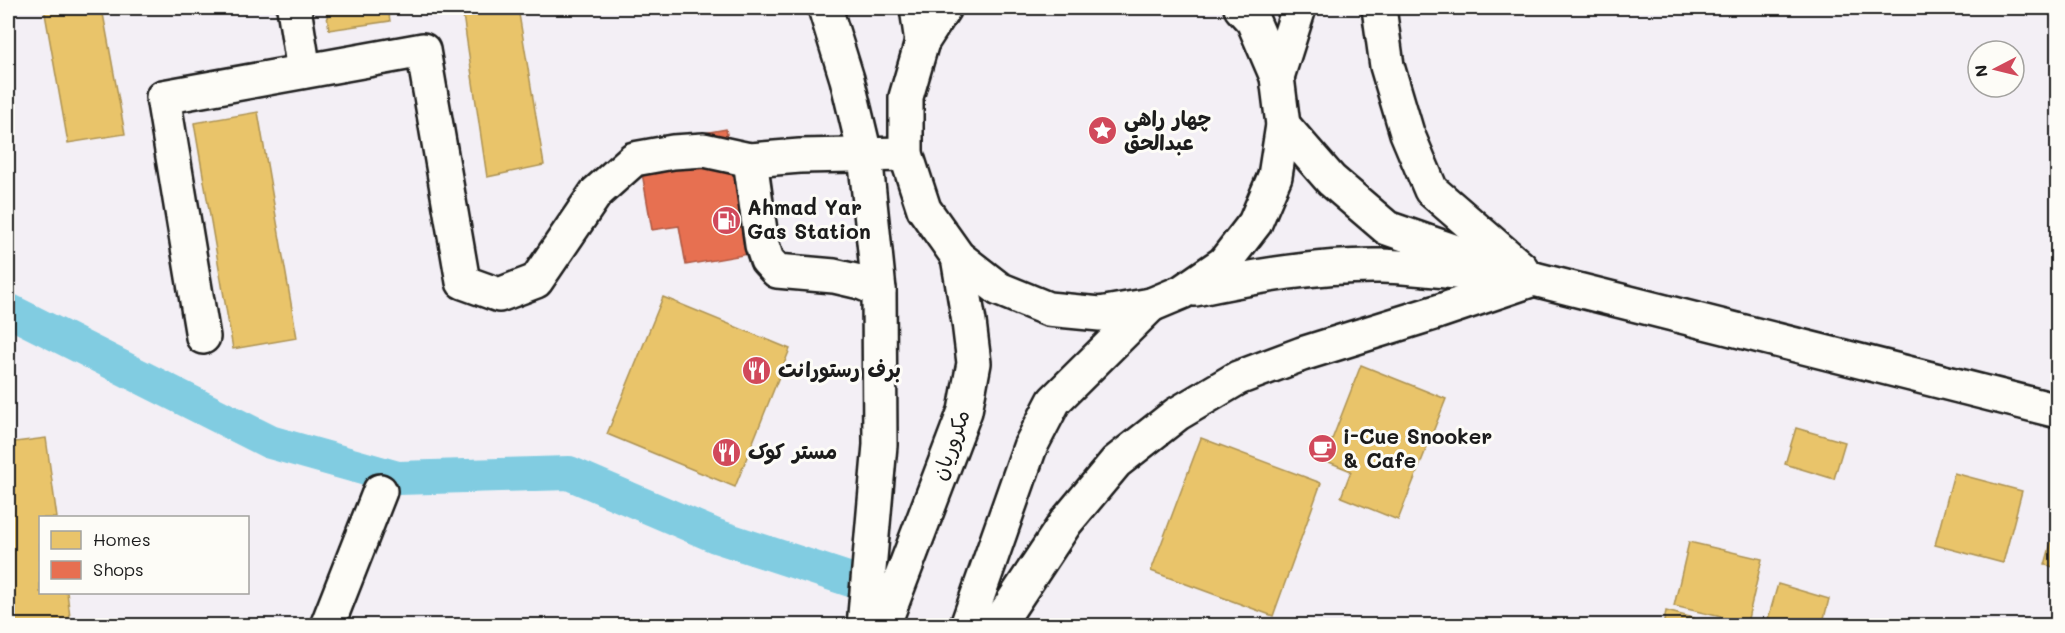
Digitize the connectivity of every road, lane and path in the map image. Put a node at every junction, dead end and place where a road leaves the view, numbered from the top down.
1 (294, 8) edge
2 (825, 8) edge
3 (917, 8) edge
4 (944, 8) edge
5 (1240, 8) edge
6 (1299, 8) edge
7 (1379, 8) edge
8 (922, 42) junction
9 (304, 71) junction
10 (1277, 76) junction
11 (1283, 125) junction
12 (865, 154) junction
13 (906, 154) junction
14 (750, 160) junction
15 (958, 256) junction
16 (1534, 279) junction
17 (879, 290) junction
18 (1182, 292) junction
19 (1151, 305) junction
20 (204, 337) dead end
21 (2058, 411) edge
22 (380, 491) dead end
23 (327, 626) edge
24 (864, 626) edge
25 (883, 626) edge
26 (967, 626) edge
27 (997, 626) edge

1 - 9 main road
2 - 12 main road
3 - 8 main road
4 - 8 main road
5 - 10 main road
6 - 10 main road
7 - 16 main road
8 - 13 main road
9 - 14 main road
9 - 20 main road
10 - 11 main road
11 - 16 main road
11 - 18 main road
12 - 13 main road
12 - 14 main road
12 - 17 main road
13 - 15 main road
14 - 17 main road
15 - 19 main road
15 - 25 main road, مکروریان
16 - 18 main road
16 - 21 main road
16 - 27 main road
17 - 24 main road
18 - 19 main road
19 - 26 main road
22 - 23 main road

